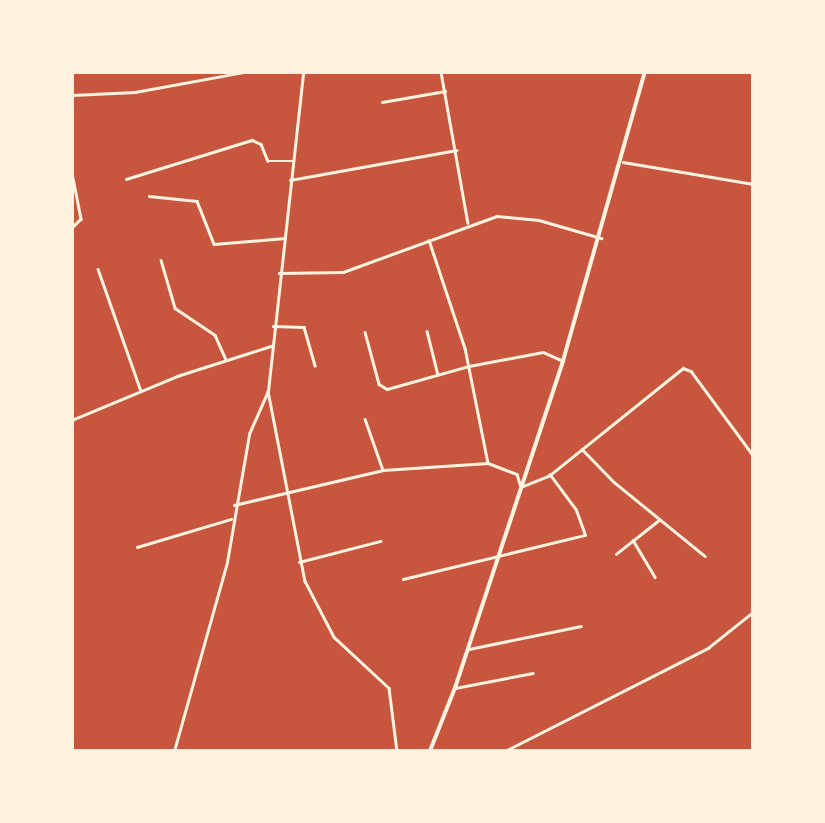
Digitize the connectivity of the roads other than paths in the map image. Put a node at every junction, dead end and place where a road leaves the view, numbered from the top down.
1 (244, 72) edge
2 (303, 72) edge
3 (441, 72) edge
4 (645, 72) edge
5 (219, 73) edge
6 (445, 91) junction
7 (72, 95) edge
8 (382, 102) dead end
9 (456, 150) junction
10 (292, 161) junction
11 (623, 162) junction
12 (72, 173) edge
13 (126, 179) dead end
14 (290, 180) junction
15 (753, 184) edge
16 (149, 196) dead end
17 (468, 225) junction
18 (72, 228) edge
19 (285, 237) junction
20 (601, 238) junction
21 (429, 240) junction
22 (161, 260) dead end
23 (98, 270) dead end
24 (279, 273) junction
25 (273, 326) junction
26 (427, 331) dead end
27 (365, 332) dead end
28 (271, 346) junction
29 (226, 360) junction
30 (563, 361) junction
31 (315, 365) dead end
32 (469, 366) junction
33 (438, 375) junction
34 (141, 391) junction
35 (268, 391) junction
36 (365, 419) dead end
37 (72, 420) edge
38 (582, 449) junction
39 (753, 455) edge
40 (488, 463) junction
41 (383, 470) junction
42 (550, 475) junction
43 (521, 487) junction
44 (287, 490) junction
45 (234, 505) junction
46 (231, 519) junction
47 (659, 520) junction
48 (633, 540) junction
49 (380, 541) dead end
50 (137, 547) dead end
51 (616, 554) dead end
52 (705, 556) dead end
53 (498, 559) junction
54 (299, 562) junction
55 (655, 577) dead end
56 (403, 579) dead end
57 (753, 612) edge
58 (581, 626) dead end
59 (469, 649) junction
60 (533, 673) dead end
61 (455, 688) junction
62 (174, 751) edge
63 (397, 751) edge
64 (430, 751) edge
65 (505, 751) edge

1 - 5 street
2 - 10 street
3 - 6 street
4 - 11 main road
5 - 7 street
6 - 8 street
6 - 9 street
9 - 14 street
9 - 17 street
10 - 13 street
10 - 14 street
11 - 15 street
11 - 20 main road
12 - 18 street
14 - 19 street
16 - 19 street
17 - 20 street
17 - 21 street
19 - 24 street
20 - 30 main road
21 - 24 street
21 - 32 street
22 - 29 street
23 - 34 street
24 - 25 street
25 - 28 street
25 - 31 street
26 - 33 street
27 - 33 street
28 - 29 street
28 - 35 street
29 - 34 street
30 - 32 street
30 - 43 main road
32 - 33 street
32 - 40 street
34 - 37 street
35 - 44 street
35 - 45 street
36 - 41 street
38 - 39 street
38 - 42 street
38 - 47 street
40 - 41 street
40 - 43 street
41 - 44 street
42 - 43 street
42 - 53 street
43 - 53 main road
44 - 45 street
44 - 54 street
45 - 46 street
46 - 50 street
46 - 62 street
47 - 48 street
47 - 52 street
48 - 51 street
48 - 55 street
49 - 54 street
53 - 56 street
53 - 59 main road
54 - 63 street
57 - 65 street
58 - 59 street
59 - 61 main road
60 - 61 street
61 - 64 main road

